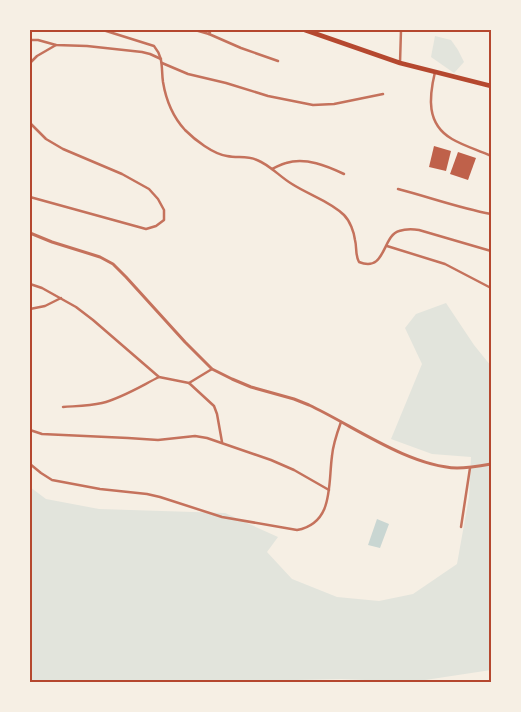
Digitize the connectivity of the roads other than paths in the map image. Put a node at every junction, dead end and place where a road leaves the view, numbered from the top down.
1 (103, 30) edge
2 (195, 30) edge
3 (211, 30) edge
4 (306, 30) edge
5 (401, 30) edge
6 (209, 34) junction
7 (30, 40) edge
8 (56, 45) junction
9 (162, 61) junction
10 (278, 62) dead end
11 (400, 63) junction
12 (30, 64) edge
13 (435, 72) junction
14 (491, 86) edge
15 (383, 94) dead end
16 (30, 123) edge
17 (491, 156) edge
18 (271, 169) junction
19 (344, 174) dead end
20 (398, 189) dead end
21 (30, 197) edge
22 (491, 214) edge
23 (30, 233) edge
24 (387, 246) junction
25 (491, 251) edge
26 (30, 284) edge
27 (491, 288) edge
28 (61, 298) junction
29 (30, 309) edge
30 (212, 368) junction
31 (159, 377) junction
32 (189, 384) junction
33 (63, 407) dead end
34 (341, 422) junction
35 (30, 430) edge
36 (222, 443) junction
37 (30, 464) edge
38 (491, 464) edge
39 (470, 468) junction
40 (329, 490) junction
41 (461, 527) dead end

1 - 9 street
2 - 6 street
3 - 6 street
4 - 11 main road
5 - 11 street
6 - 10 street
7 - 8 street
8 - 9 street
8 - 12 street
9 - 15 street
9 - 18 street
11 - 13 main road
13 - 14 main road
13 - 17 street
16 - 21 street
18 - 19 street
18 - 24 street
20 - 22 street
23 - 30 street
24 - 25 street
24 - 27 street
26 - 28 street
28 - 29 street
28 - 31 street
30 - 32 street
30 - 34 street
31 - 32 street
31 - 33 street
32 - 36 street
34 - 39 street
34 - 40 street
35 - 36 street
36 - 40 street
37 - 40 street
38 - 39 street
39 - 41 street

